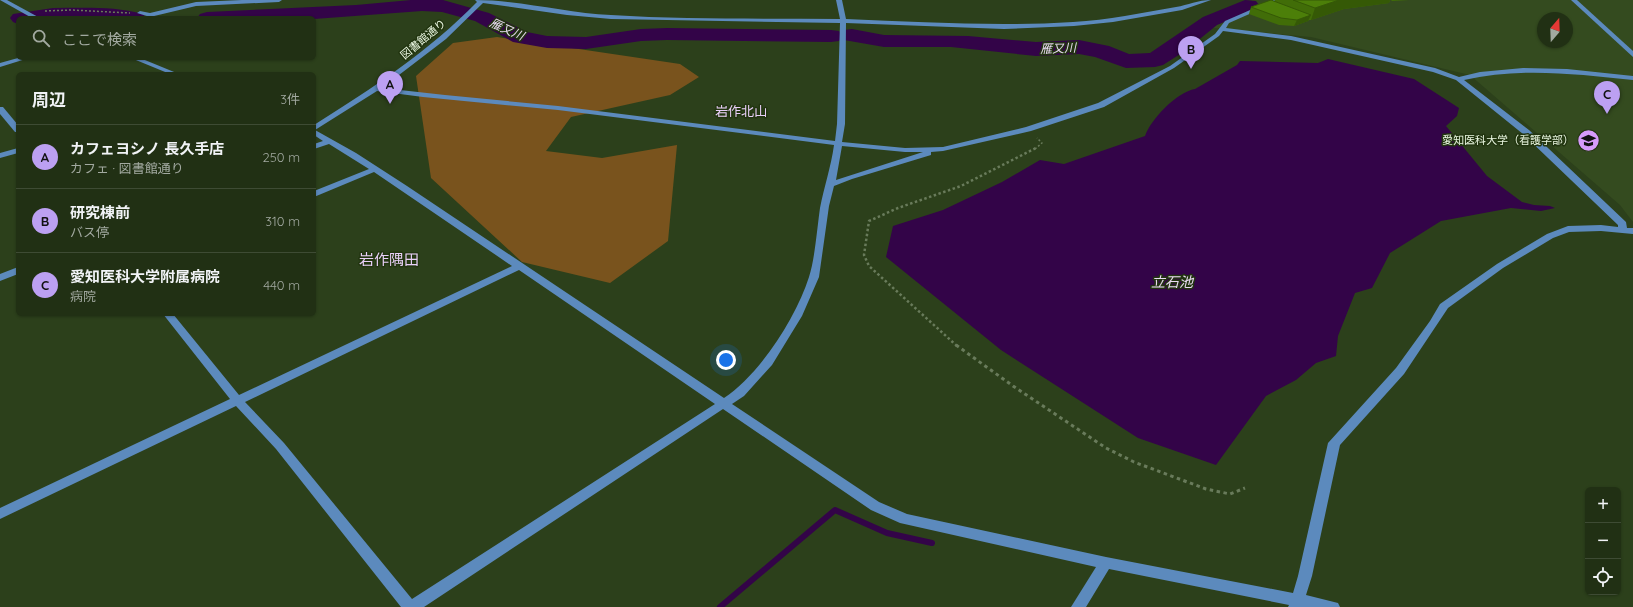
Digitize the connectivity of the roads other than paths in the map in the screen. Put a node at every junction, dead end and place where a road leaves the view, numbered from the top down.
1 (2, 0) edge
2 (280, 0) edge
3 (478, 0) edge
4 (482, 0) edge
5 (536, 0) edge
6 (839, 0) edge
7 (1208, 0) edge
8 (1278, 0) edge
9 (1574, 0) edge
10 (528, 6) junction
11 (1158, 6) dead end
12 (1165, 11) junction
13 (145, 15) edge
14 (32, 16) edge
15 (843, 21) junction
16 (1221, 29) junction
17 (1633, 55) edge
18 (19, 60) edge
19 (139, 60) edge
20 (0, 65) edge
21 (171, 72) edge
22 (1633, 78) edge
23 (1458, 79) junction
24 (378, 89) junction
25 (0, 109) edge
26 (316, 127) edge
27 (16, 128) edge
28 (316, 133) edge
29 (330, 141) junction
30 (839, 143) junction
31 (316, 146) edge
32 (943, 149) junction
33 (16, 151) edge
34 (0, 156) edge
35 (375, 169) junction
36 (830, 185) junction
37 (316, 193) edge
38 (1628, 230) edge
39 (519, 266) junction
40 (16, 271) edge
41 (0, 278) edge
42 (170, 316) edge
43 (238, 401) junction
44 (724, 404) junction
45 (0, 514) edge
46 (1106, 563) junction
47 (1296, 604) edge
48 (411, 607) edge
49 (1078, 607) edge
50 (1333, 607) edge

1 - 14 street
2 - 13 street
3 - 4 street
4 - 10 street
4 - 24 street, 図書館通り
5 - 10 street
6 - 15 street
7 - 12 street
8 - 16 street
9 - 17 street
10 - 15 street
11 - 12 street
12 - 15 street
15 - 30 street
16 - 23 street
16 - 32 street
18 - 20 street
19 - 21 street
22 - 23 street
23 - 38 street
24 - 26 street, 図書館通り
24 - 30 street
25 - 27 street
28 - 29 street
29 - 31 street
29 - 35 street
30 - 32 street
30 - 36 street
32 - 36 street
33 - 34 street
35 - 37 street
35 - 39 street
36 - 44 street
38 - 47 street
39 - 43 street
39 - 44 street
40 - 41 street
42 - 43 street
43 - 45 street
43 - 48 street
44 - 46 street
44 - 48 street
46 - 47 street
46 - 49 street
47 - 50 street

